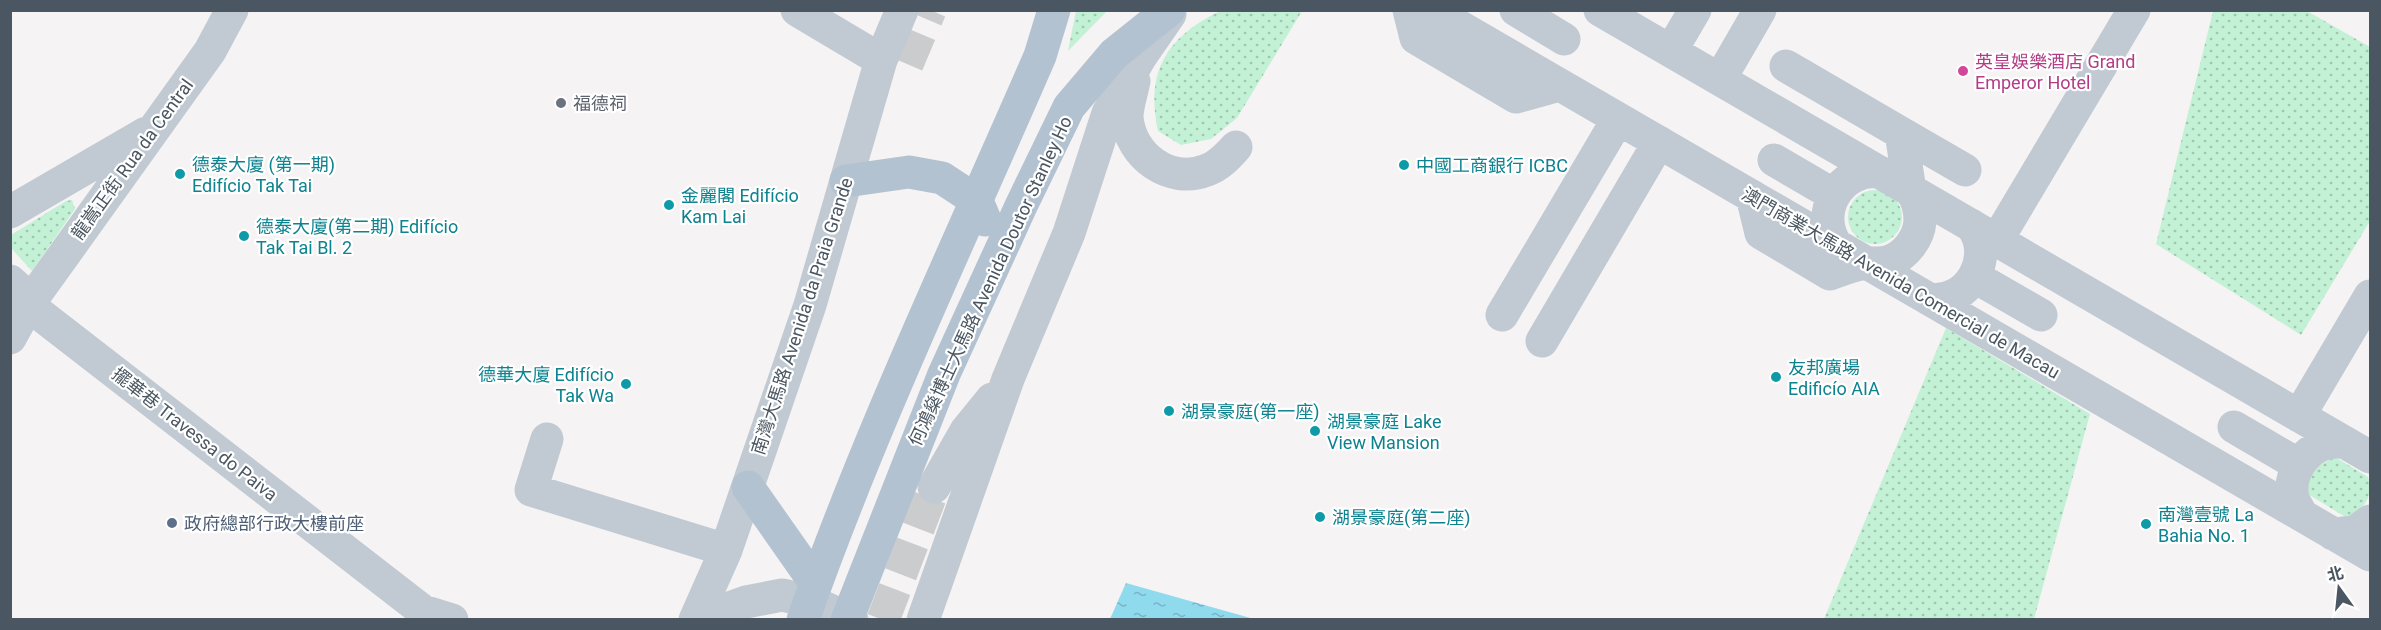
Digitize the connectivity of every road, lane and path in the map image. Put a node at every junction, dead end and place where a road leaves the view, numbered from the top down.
1 (232, 10) edge
2 (797, 10) edge
3 (902, 10) edge
4 (1054, 10) edge
5 (1171, 10) edge
6 (1409, 10) edge
7 (1488, 10) edge
8 (1516, 10) edge
9 (1600, 10) edge
10 (1695, 10) edge
11 (1760, 10) edge
12 (2134, 10) edge
13 (1441, 16) edge
14 (1564, 39) dead end
15 (1671, 51) junction
16 (1141, 56) junction
17 (881, 60) junction
18 (1786, 66) dead end
19 (1719, 79) junction
20 (1559, 85) junction
21 (1848, 102) junction
22 (1618, 119) junction
23 (1792, 122) junction
24 (156, 127) junction
25 (1900, 133) junction
26 (1659, 142) junction
27 (1236, 147) dead end
28 (1774, 160) dead end
29 (1965, 170) dead end
30 (1880, 172) junction
31 (846, 182) junction
32 (1911, 190) junction
33 (1834, 195) junction
34 (1752, 196) junction
35 (977, 201) junction
36 (10, 212) edge
37 (1984, 233) junction
38 (1837, 246) junction
39 (995, 262) junction
40 (1868, 263) junction
41 (1975, 277) junction
42 (19, 293) edge
43 (2370, 296) edge
44 (1929, 299) junction
45 (1502, 315) dead end
46 (2042, 315) dead end
47 (10, 338) edge
48 (1542, 341) dead end
49 (1008, 379) junction
50 (2300, 416) junction
51 (2234, 427) dead end
52 (547, 439) dead end
53 (2358, 450) edge
54 (2299, 465) junction
55 (748, 487) junction
56 (933, 487) tunnel mouth
57 (2302, 515) junction
58 (2370, 521) edge
59 (2333, 534) junction
60 (726, 550) junction
61 (2370, 555) edge
62 (810, 602) edge
63 (849, 619) edge
64 (452, 620) edge
65 (695, 620) edge
66 (923, 620) edge

1 - 24 street, 龍嵩正街 Rua da Central
2 - 17 street
3 - 17 street, 南灣大馬路 Avenida da Praia Grande
4 - 35 main road
5 - 16 street
5 - 39 main road, 何鴻燊博士大馬路 Avenida Doutor Stanley Ho
6 - 20 street
7 - 13 street
8 - 14 street
9 - 15 street
10 - 15 street
11 - 19 street
12 - 37 street
13 - 20 street, 澳門商業大馬路 Avenida Comercial de Macau
15 - 19 street
16 - 27 street
16 - 49 street
17 - 31 street, 南灣大馬路 Avenida da Praia Grande
18 - 21 street
19 - 23 street
20 - 22 street, 澳門商業大馬路 Avenida Comercial de Macau
21 - 23 street
21 - 25 street
22 - 26 street, 澳門商業大馬路 Avenida Comercial de Macau
22 - 45 street
23 - 30 street
24 - 36 street
24 - 42 street, 龍嵩正街 Rua da Central
25 - 29 street
25 - 32 street
26 - 34 street, 澳門商業大馬路 Avenida Comercial de Macau
26 - 48 street
28 - 33 street
30 - 32 street
30 - 33 street
31 - 35 main road
31 - 55 street, 南灣大馬路 Avenida da Praia Grande
32 - 37 street
32 - 40 street
33 - 38 street
34 - 38 street, 澳門商業大馬路 Avenida Comercial de Macau
34 - 40 street
35 - 39 main road
35 - 62 main road
37 - 41 street
37 - 50 street
38 - 40 street, 澳門商業大馬路 Avenida Comercial de Macau
39 - 63 main road, 何鴻燊博士大馬路 Avenida Doutor Stanley Ho
40 - 44 street, 澳門商業大馬路 Avenida Comercial de Macau
41 - 44 street
41 - 46 street
42 - 47 street, 龍嵩正街 Rua da Central
42 - 64 street, 擺華巷 Travessa do Paiva
43 - 50 street
44 - 57 street, 澳門商業大馬路 Avenida Comercial de Macau
49 - 56 street
49 - 66 street
50 - 53 street
51 - 54 street
52 - 60 street
53 - 54 street
54 - 57 street
55 - 60 street, 南灣大馬路 Avenida da Praia Grande
55 - 62 main road
57 - 59 street, 澳門商業大馬路 Avenida Comercial de Macau
58 - 59 street
59 - 61 street, 澳門商業大馬路 Avenida Comercial de Macau
60 - 65 street, 南灣大馬路 Avenida da Praia Grande
62 - 63 street
62 - 65 street

